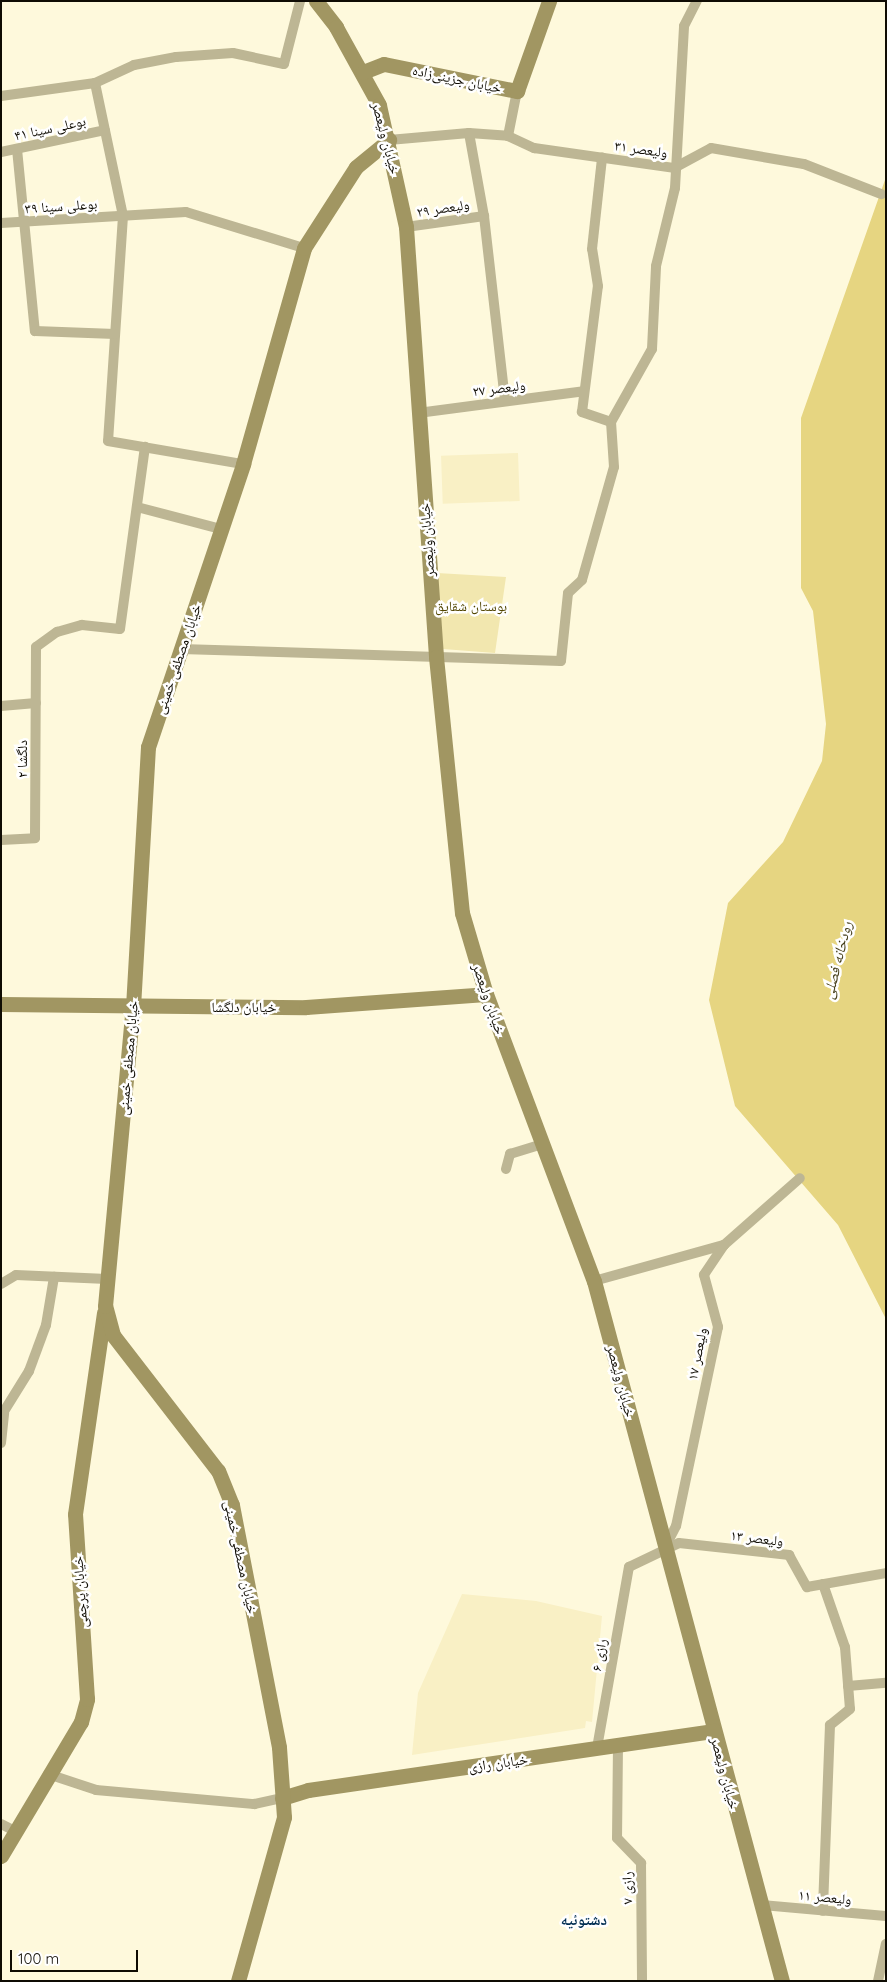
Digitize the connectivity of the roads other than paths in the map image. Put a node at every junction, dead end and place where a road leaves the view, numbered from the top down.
1 (300, 1) edge
2 (316, 1) edge
3 (550, 1) edge
4 (697, 1) edge
5 (363, 72) junction
6 (95, 83) junction
7 (517, 91) junction
8 (1, 96) edge
9 (105, 130) junction
10 (469, 133) junction
11 (508, 136) junction
12 (389, 140) junction
13 (17, 149) junction
14 (1, 152) edge
15 (602, 158) junction
16 (674, 168) junction
17 (881, 194) dead end
18 (123, 216) junction
19 (484, 216) junction
20 (24, 222) junction
21 (1, 223) edge
22 (406, 227) junction
23 (304, 248) junction
24 (115, 334) junction
25 (584, 391) junction
26 (505, 401) junction
27 (418, 413) junction
28 (611, 422) junction
29 (145, 447) junction
30 (243, 464) junction
31 (137, 508) junction
32 (221, 530) junction
33 (181, 649) junction
34 (436, 657) junction
35 (36, 703) junction
36 (1, 706) edge
37 (1, 840) edge
38 (486, 994) junction
39 (1, 1004) edge
40 (133, 1006) junction
41 (542, 1144) junction
42 (506, 1168) dead end
43 (800, 1178) dead end
44 (724, 1245) junction
45 (54, 1277) junction
46 (107, 1279) junction
47 (594, 1281) junction
48 (1, 1284) edge
49 (104, 1306) junction
50 (3, 1415) edge
51 (1, 1443) edge
52 (666, 1546) junction
53 (886, 1573) edge
54 (823, 1584) junction
55 (886, 1683) edge
56 (848, 1686) junction
57 (714, 1731) junction
58 (618, 1745) junction
59 (596, 1748) junction
60 (48, 1774) junction
61 (282, 1798) junction
62 (8, 1828) edge
63 (1, 1856) edge
64 (761, 1905) junction
65 (823, 1911) junction
66 (886, 1916) edge
67 (886, 1944) edge
68 (238, 1981) edge
69 (642, 1981) edge
70 (782, 1981) edge
71 (878, 1981) edge

1 - 6 street
2 - 5 street, خیابان ولیعصر
3 - 7 street, خیابان جزینی‌زاده
4 - 16 street
5 - 7 street, خیابان جزینی‌زاده
5 - 12 street, خیابان ولیعصر
6 - 8 street
6 - 9 street
7 - 11 street
9 - 13 street, بوعلی سینا ۴۱
9 - 18 street
10 - 11 street, ولیعصر ۳۱
10 - 12 street, ولیعصر ۳۱
10 - 19 street
11 - 15 street, ولیعصر ۳۱
12 - 22 street, خیابان ولیعصر
12 - 23 street, خیابان مصطفی خمینی
13 - 14 street, بوعلی سینا ۴۱
13 - 20 street
15 - 16 street, ولیعصر ۳۱
15 - 25 street
16 - 17 street, ولیعصر ۳۱
16 - 28 street
18 - 20 street, بوعلی سینا ۳۹
18 - 23 street, بوعلی سینا ۳۹
18 - 24 street
19 - 22 street, ولیعصر ۲۹
19 - 26 street
20 - 21 street, بوعلی سینا ۳۹
20 - 24 street
22 - 27 street, خیابان ولیعصر
23 - 30 street, خیابان مصطفی خمینی
24 - 29 street
25 - 26 street, ولیعصر ۲۷
25 - 28 street
26 - 27 street, ولیعصر ۲۷
27 - 34 street, خیابان ولیعصر
28 - 34 street
29 - 30 street
29 - 31 street
30 - 32 street, خیابان مصطفی خمینی
31 - 32 street
31 - 35 street, دلگشا ۲
32 - 33 street, خیابان مصطفی خمینی
33 - 34 street
33 - 40 street, خیابان مصطفی خمینی
34 - 38 street, خیابان ولیعصر
35 - 36 street
35 - 37 street, دلگشا ۲
38 - 40 street, خیابان دلگشا
38 - 41 street, خیابان ولیعصر
39 - 40 street, خیابان دلگشا
40 - 46 street, خیابان مصطفی خمینی
41 - 42 street
41 - 47 street, خیابان ولیعصر
43 - 44 street
44 - 47 street
44 - 52 street, ولیعصر ۱۷
45 - 46 street
45 - 48 street
45 - 50 street
46 - 49 street, خیابان مصطفی خمینی
47 - 52 street, خیابان ولیعصر
49 - 60 street, خیابان پرچمی
49 - 61 street, خیابان مصطفی خمینی
50 - 51 street
52 - 54 street, ولیعصر ۱۳
52 - 57 street, خیابان ولیعصر
52 - 59 street, رازی ۶
53 - 54 street, ولیعصر ۱۳
54 - 56 street
55 - 56 street
56 - 65 street
57 - 58 street, خیابان رازی
57 - 64 street, خیابان ولیعصر
58 - 59 street, خیابان رازی
58 - 69 street, رازی ۷
59 - 61 street, خیابان رازی
60 - 61 street
60 - 62 street, خیابان پرچمی
61 - 68 street, خیابان مصطفی خمینی
62 - 63 street, خیابان پرچمی
64 - 65 street, ولیعصر ۱۱
64 - 70 street, خیابان ولیعصر
65 - 66 street, ولیعصر ۱۱
67 - 71 street

